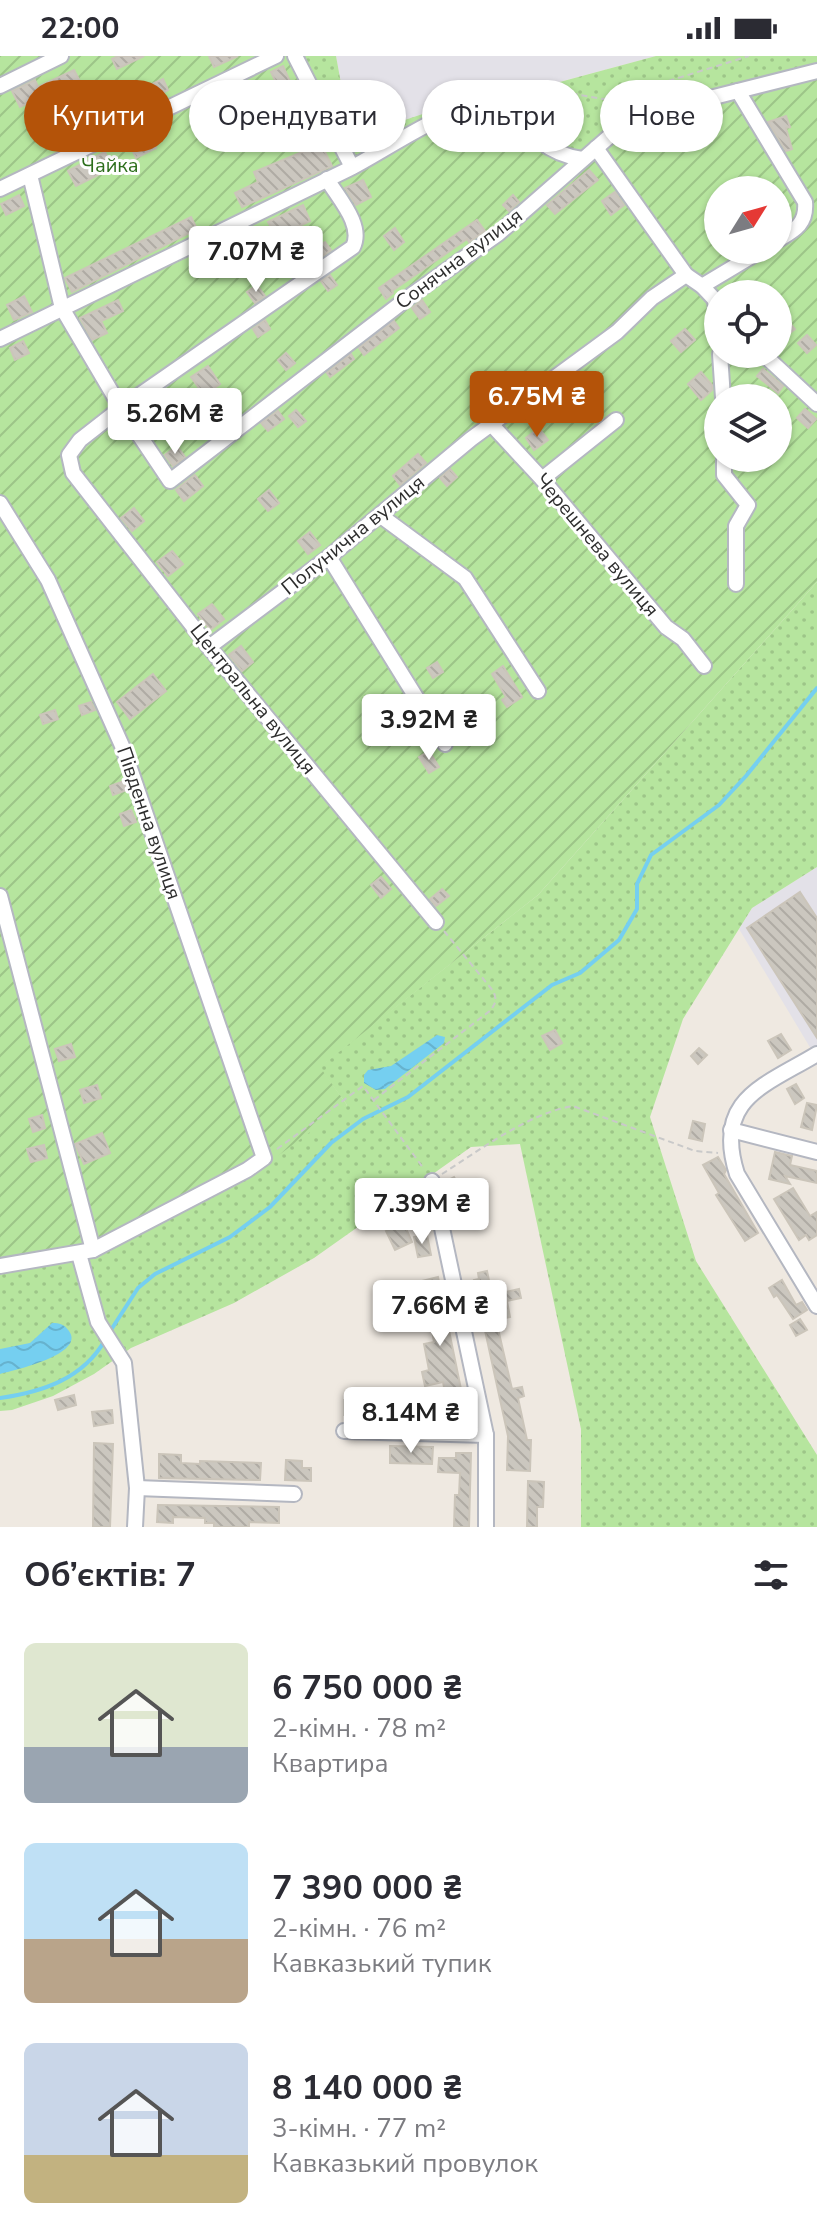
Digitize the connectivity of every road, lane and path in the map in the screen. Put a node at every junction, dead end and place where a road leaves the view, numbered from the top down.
1 (61, 56) edge
2 (276, 56) edge
3 (295, 56) edge
4 (749, 56) edge
5 (817, 71) edge
6 (0, 86) edge
7 (738, 91) junction
8 (584, 96) edge
9 (422, 129) edge
10 (596, 148) junction
11 (555, 152) edge
12 (582, 159) junction
13 (352, 167) junction
14 (30, 175) junction
15 (789, 176) edge
16 (327, 179) junction
17 (792, 180) edge
18 (0, 189) edge
19 (792, 231) edge
20 (739, 264) edge
21 (686, 275) junction
22 (702, 286) joint
23 (62, 308) junction
24 (0, 339) edge
25 (778, 368) edge
26 (817, 404) edge
27 (121, 408) junction
28 (616, 420) dead end
29 (491, 424) junction
30 (724, 472) edge
31 (542, 479) junction
32 (0, 503) edge
33 (381, 516) junction
34 (329, 557) junction
35 (736, 584) dead end
36 (209, 647) junction
37 (704, 666) dead end
38 (538, 691) dead end
39 (445, 744) dead end
40 (0, 896) edge
41 (436, 922) joint
42 (817, 1054) edge
43 (373, 1100) junction
44 (731, 1130) junction
45 (817, 1152) edge
46 (731, 1155) junction
47 (264, 1158) junction
48 (432, 1181) junction
49 (86, 1252) junction
50 (0, 1266) edge
51 (817, 1306) edge
52 (344, 1431) dead end
53 (486, 1435) junction
54 (137, 1488) junction
55 (294, 1494) dead end
56 (135, 1527) edge
57 (486, 1527) edge

1 - 6 street
2 - 14 street
3 - 13 street
4 - 8 path
5 - 7 street, Сонячна вулиця
7 - 10 street, Сонячна вулиця
7 - 15 street
9 - 13 street
10 - 12 street, Сонячна вулиця
10 - 21 street
11 - 12 street
12 - 27 street, Сонячна вулиця
13 - 16 street
14 - 18 street
14 - 23 street
16 - 23 street
16 - 27 street
17 - 19 street
20 - 22 street
21 - 22 street
21 - 29 street, Полунична вулиця
23 - 24 street
23 - 27 street
25 - 26 street
27 - 36 street, Центральна вулиця
28 - 31 street
29 - 31 street, Черешнева вулиця
29 - 33 street, Полунична вулиця
30 - 35 street
31 - 37 street, Черешнева вулиця
32 - 47 street, Південна вулиця
33 - 34 street, Полунична вулиця
33 - 38 street
34 - 36 street, Полунична вулиця
34 - 39 street
36 - 41 street, Центральна вулиця
40 - 49 street
41 - 43 path
42 - 44 street
43 - 47 path
43 - 48 path
44 - 45 street
44 - 46 street
46 - 48 path
46 - 51 street
47 - 49 street
48 - 53 street
49 - 50 street
49 - 54 street
52 - 53 street
53 - 57 street
54 - 55 street
54 - 56 street

